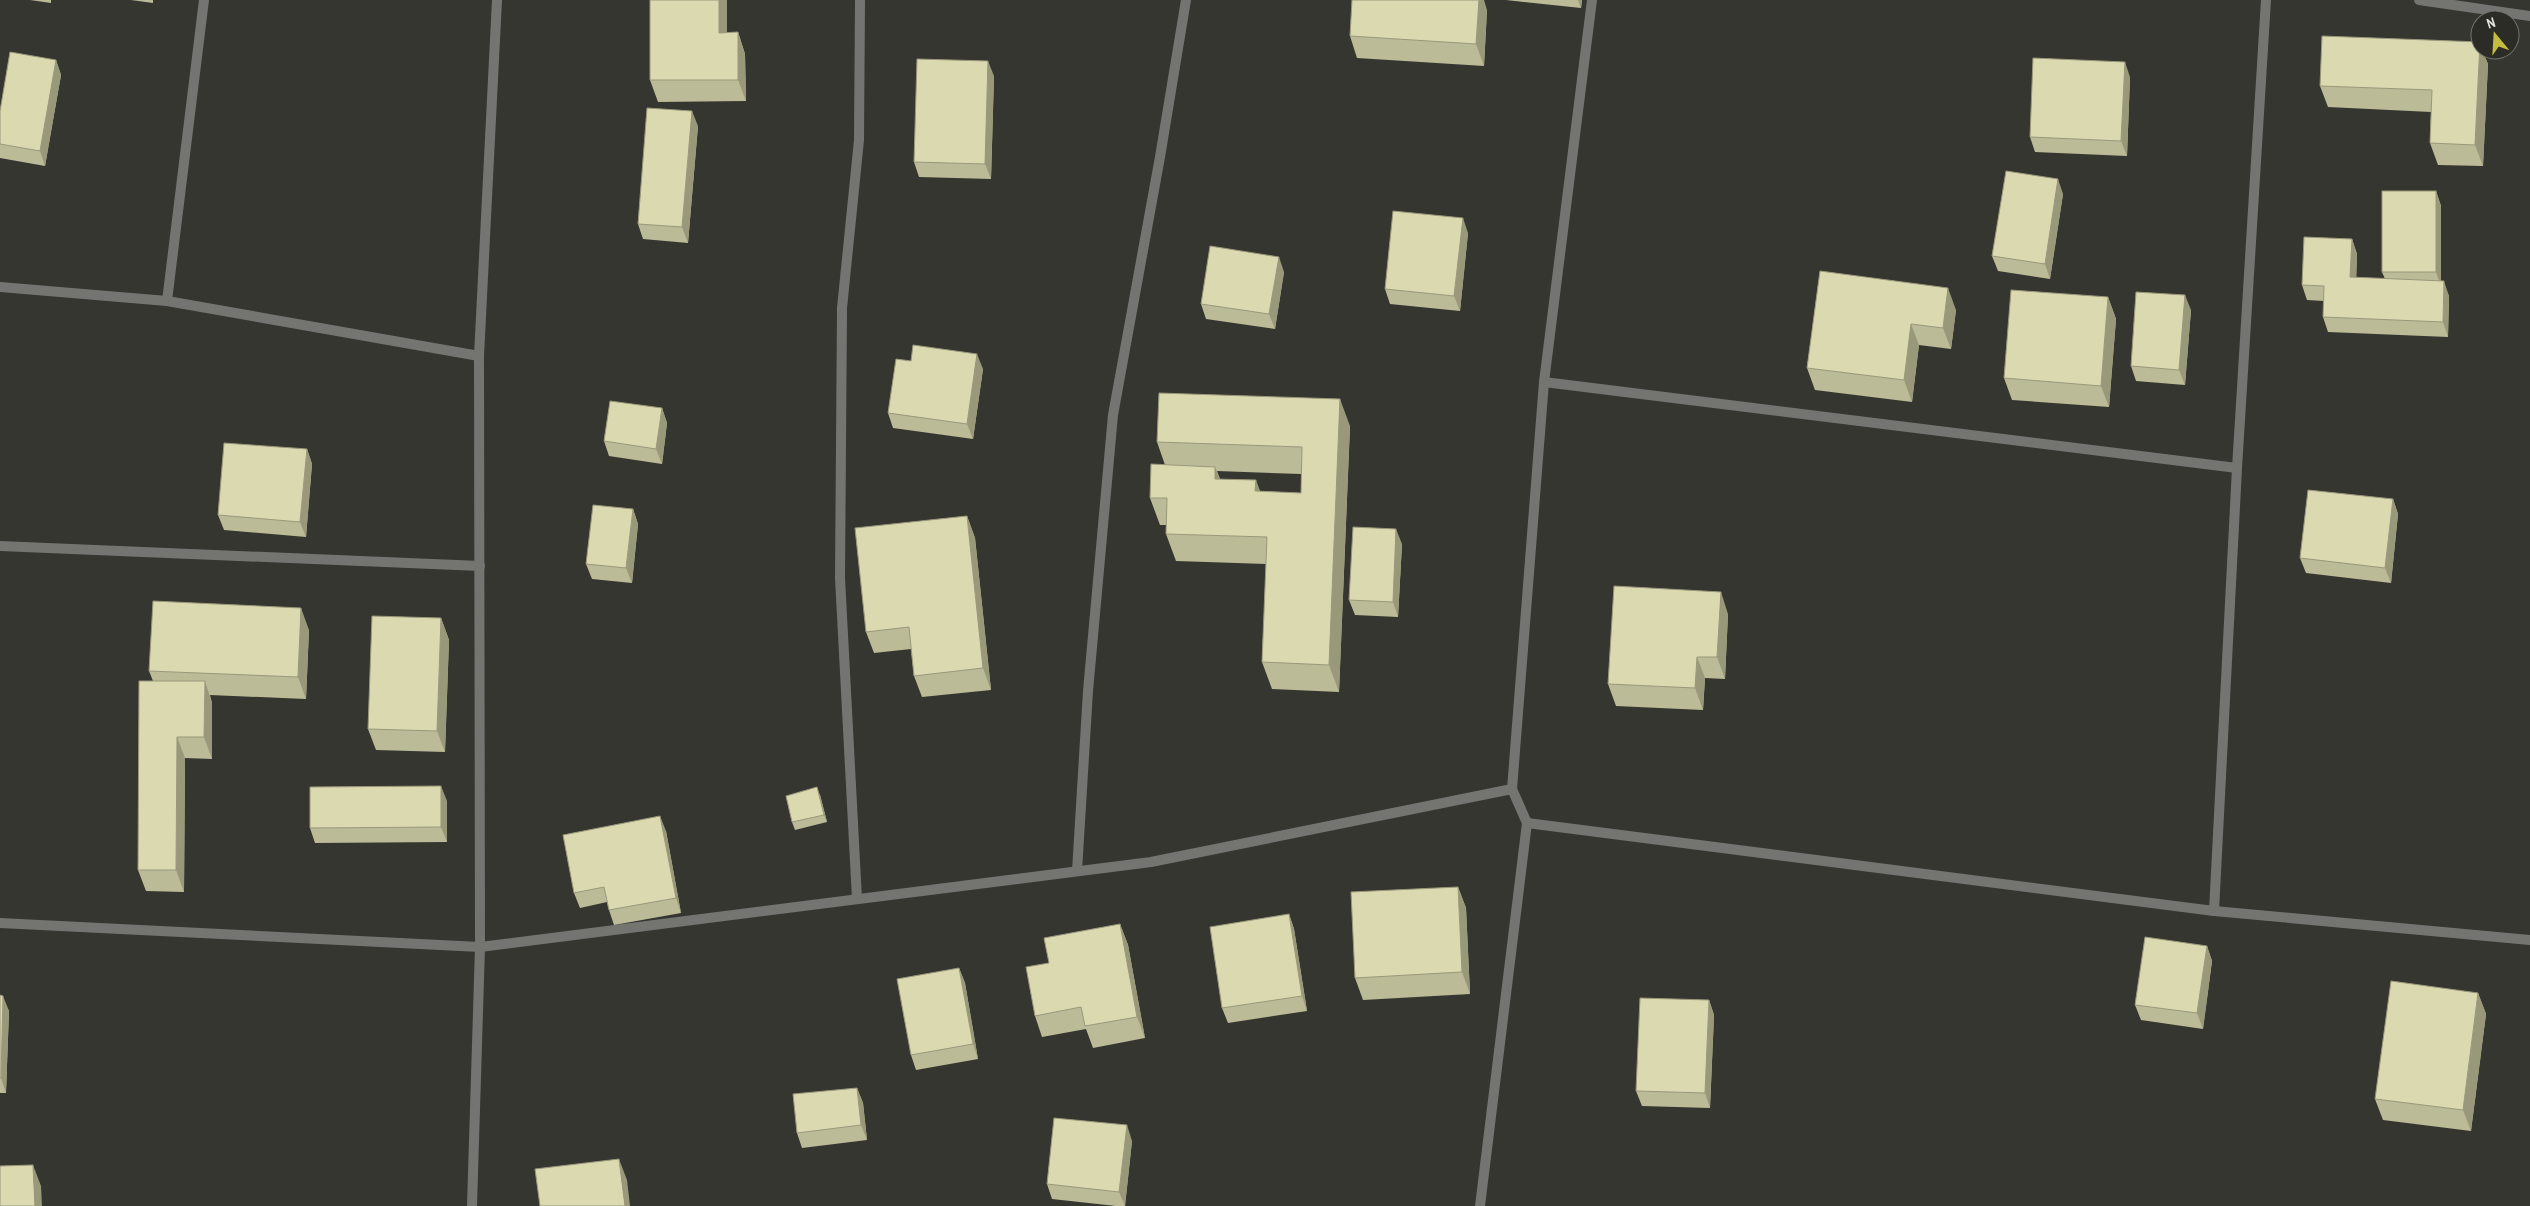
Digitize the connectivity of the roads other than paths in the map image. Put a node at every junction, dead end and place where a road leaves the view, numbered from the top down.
1 (204, 0) edge
2 (498, 0) edge
3 (860, 0) edge
4 (1186, 0) edge
5 (1592, 0) edge
6 (2266, 0) edge
7 (2419, 0) edge
8 (2530, 16) edge
9 (0, 287) edge
10 (167, 301) junction
11 (480, 356) junction
12 (1544, 382) junction
13 (2237, 468) junction
14 (0, 546) edge
15 (480, 566) junction
16 (1512, 789) junction
17 (1528, 823) junction
18 (1078, 871) junction
19 (858, 899) junction
20 (2214, 911) junction
21 (0, 923) edge
22 (2530, 940) edge
23 (480, 947) junction
24 (472, 1206) edge
25 (1480, 1206) edge

1 - 10 street
2 - 11 street
3 - 19 street
4 - 18 street
5 - 12 street
6 - 13 street
7 - 8 street
9 - 10 street
10 - 11 street
11 - 15 street
12 - 13 street
12 - 16 street
13 - 20 street
14 - 15 street
15 - 23 street
16 - 17 street
16 - 18 street
17 - 20 street
17 - 25 street
18 - 19 street
19 - 23 street
20 - 22 street
21 - 23 street
23 - 24 street

